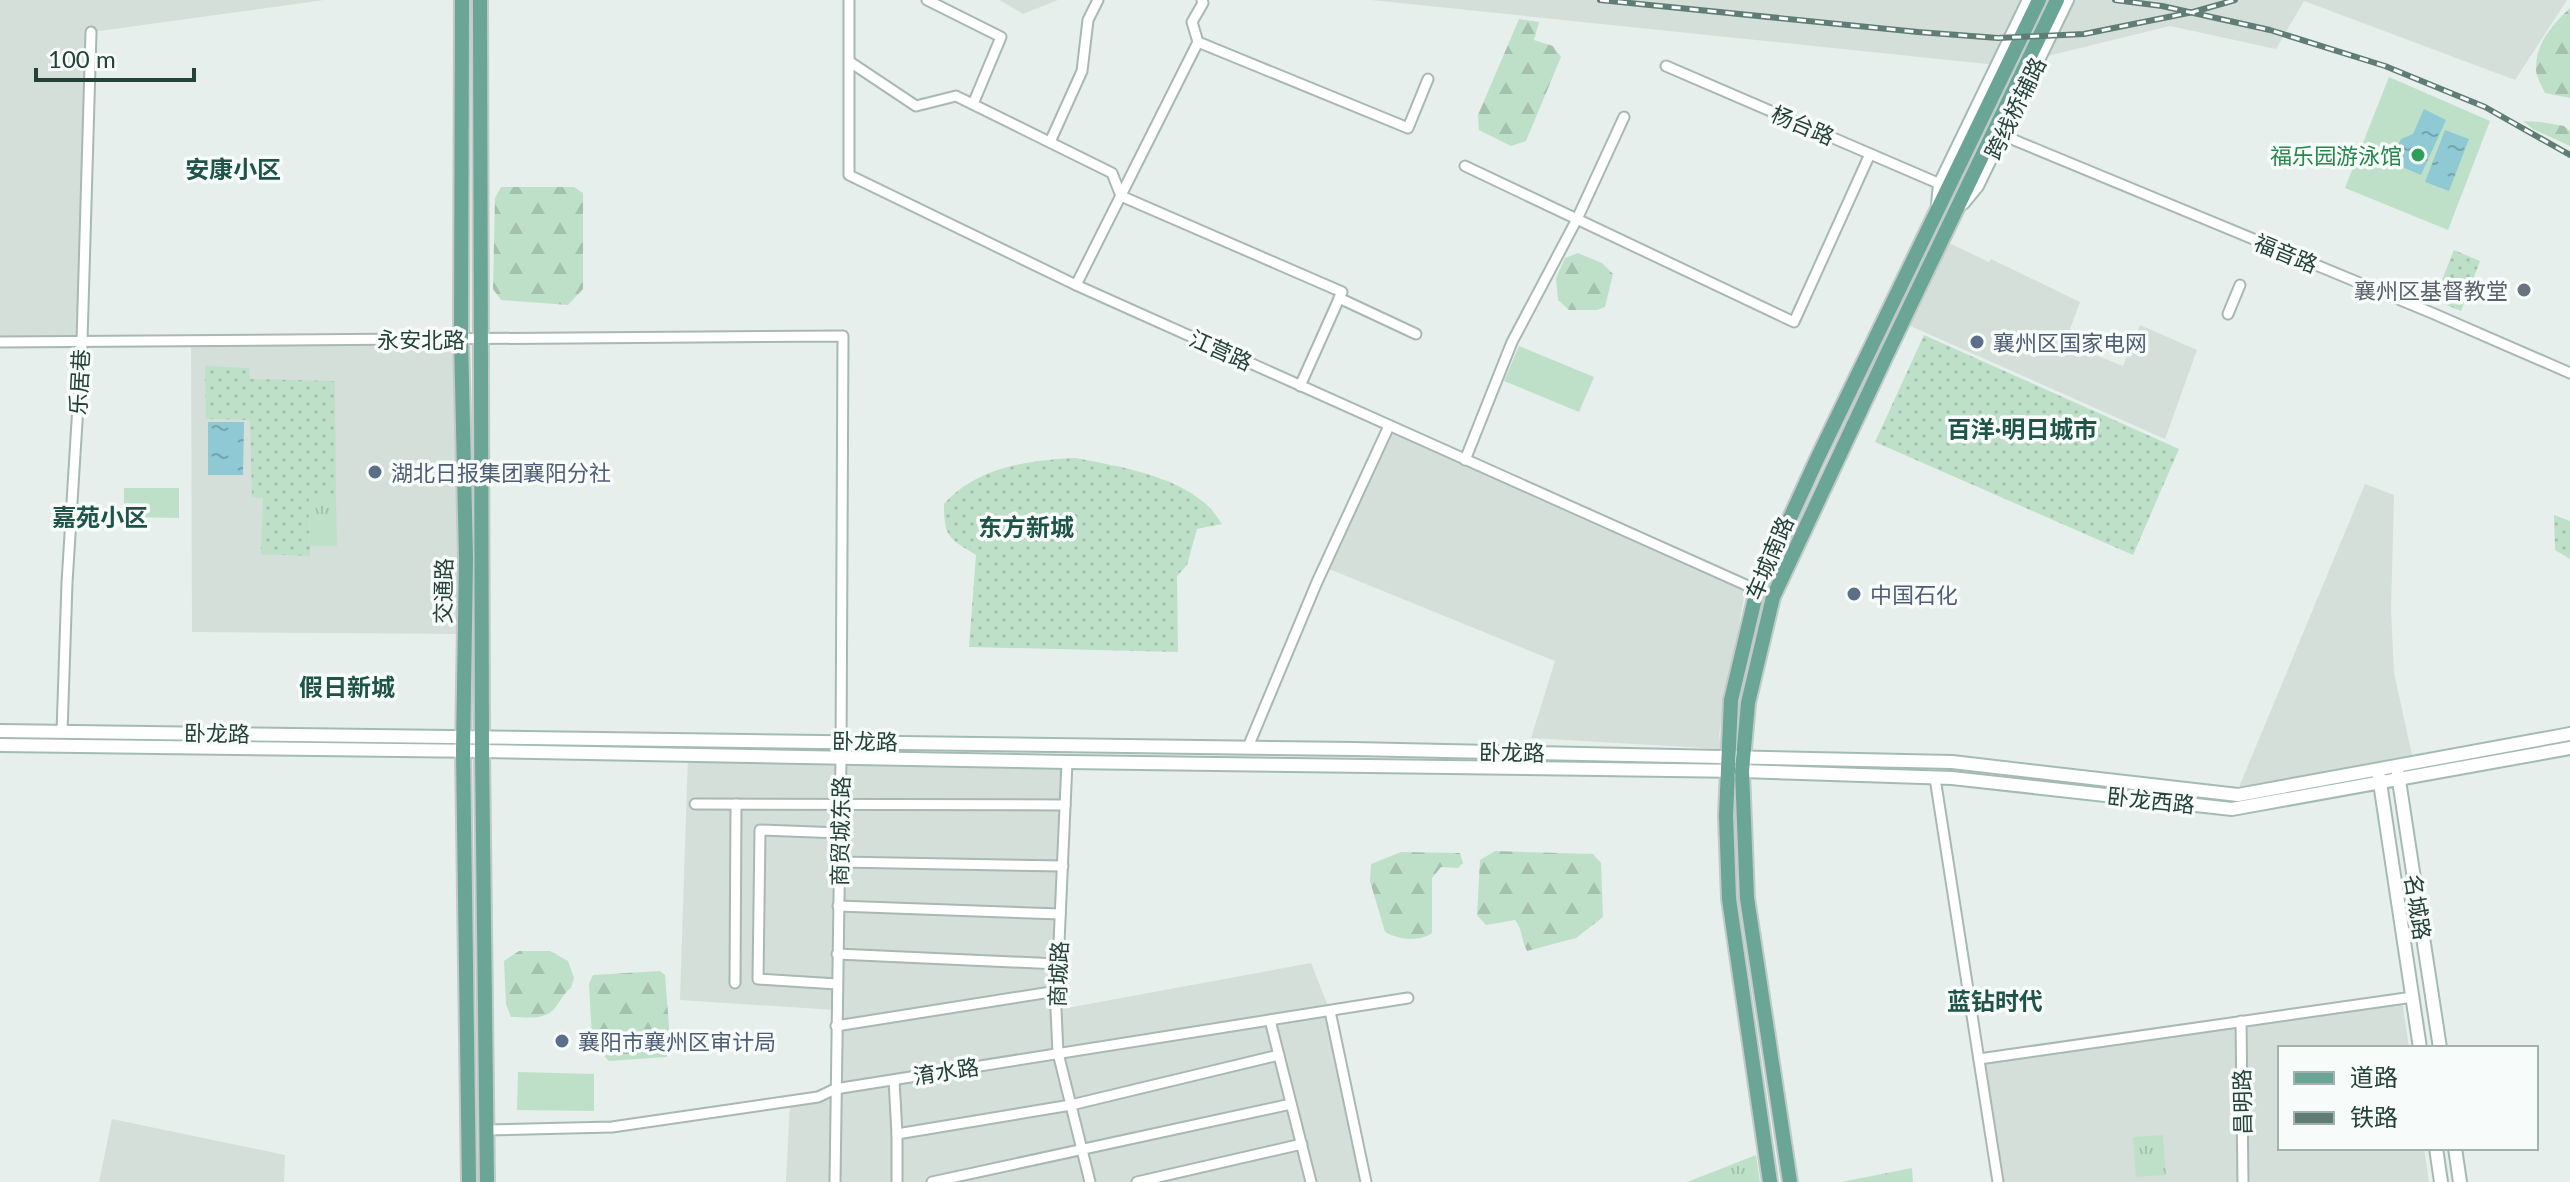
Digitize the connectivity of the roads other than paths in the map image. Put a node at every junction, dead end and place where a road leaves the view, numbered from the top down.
1 (462, 0) edge
2 (480, 0) edge
3 (849, 0) edge
4 (927, 0) edge
5 (1098, 0) edge
6 (1202, 0) edge
7 (2029, 0) edge
8 (2039, 0) edge
9 (2057, 0) edge
10 (2067, 0) edge
11 (91, 32) dead end
12 (1198, 42) junction
13 (850, 62) junction
14 (1666, 66) dead end
15 (1428, 79) dead end
16 (973, 104) junction
17 (1624, 117) dead end
18 (2002, 135) junction
19 (1050, 142) junction
20 (1870, 154) junction
21 (1465, 166) dead end
22 (1940, 184) junction
23 (1121, 196) junction
24 (1955, 211) junction
25 (1937, 214) junction
26 (1577, 219) junction
27 (1076, 285) junction
28 (2240, 285) dead end
29 (1339, 298) junction
30 (2228, 314) dead end
31 (1416, 334) dead end
32 (843, 336) joint
33 (461, 339) junction
34 (481, 339) junction
35 (82, 341) junction
36 (0, 342) edge
37 (2570, 373) edge
38 (1300, 386) junction
39 (1389, 426) junction
40 (1465, 460) junction
41 (1757, 590) junction
42 (0, 731) edge
43 (62, 732) junction
44 (2570, 734) edge
45 (841, 741) junction
46 (463, 743) junction
47 (482, 744) junction
48 (0, 745) edge
49 (1248, 747) junction
50 (2570, 748) edge
51 (841, 757) junction
52 (1067, 762) junction
53 (1735, 764) junction
54 (2398, 772) junction
55 (2379, 775) junction
56 (1935, 778) junction
57 (695, 804) dead end
58 (736, 804) junction
59 (840, 805) junction
60 (1065, 805) junction
61 (840, 833) junction
62 (839, 862) junction
63 (1063, 866) junction
64 (838, 906) junction
65 (1060, 914) junction
66 (837, 954) junction
67 (1058, 964) junction
68 (735, 983) dead end
69 (837, 984) junction
70 (1057, 991) junction
71 (2413, 997) junction
72 (1408, 998) dead end
73 (1330, 1011) junction
74 (1270, 1020) junction
75 (2241, 1021) junction
76 (836, 1026) junction
77 (2420, 1046) edge
78 (2440, 1046) edge
79 (1058, 1053) junction
80 (1279, 1055) junction
81 (1979, 1059) junction
82 (894, 1080) junction
83 (835, 1089) junction
84 (1291, 1104) junction
85 (1071, 1105) junction
86 (485, 1130) junction
87 (897, 1134) junction
88 (1302, 1144) junction
89 (1082, 1149) junction
90 (2436, 1150) edge
91 (2455, 1150) edge
92 (469, 1182) edge
93 (487, 1182) edge
94 (835, 1182) edge
95 (897, 1182) edge
96 (932, 1182) edge
97 (1090, 1182) edge
98 (1137, 1182) edge
99 (1311, 1182) edge
100 (1366, 1182) edge
101 (1770, 1182) edge
102 (1790, 1182) edge
103 (1998, 1182) edge
104 (2243, 1182) edge
105 (2441, 1182) edge
106 (2460, 1182) edge

1 - 33 main road, 交通路
2 - 34 main road, 交通路
3 - 13 street, 江营路
4 - 16 street
5 - 19 street
6 - 12 street
7 - 22 main road, 跨线桥辅路
8 - 25 main road, 车城南路
9 - 24 main road, 车城南路
10 - 18 main road, 跨线桥辅路
11 - 35 street, 乐居巷
12 - 15 street
12 - 23 street
13 - 16 street
13 - 27 street, 江营路
14 - 20 street, 杨台路
16 - 19 street
17 - 26 street
18 - 24 main road, 跨线桥辅路
18 - 37 street, 福音路
19 - 23 street
20 - 22 street, 杨台路
20 - 26 street
21 - 26 street
22 - 25 main road, 跨线桥辅路
23 - 27 street
23 - 29 street
24 - 53 main road, 车城南路
25 - 41 main road, 车城南路
26 - 40 street
27 - 38 street, 江营路
28 - 30 street
29 - 31 street
29 - 38 street
32 - 34 street, 永安北路
32 - 45 street, 商贸城东路
33 - 34 street, 永安北路
33 - 35 street, 永安北路
33 - 46 main road, 交通路
34 - 47 main road, 交通路
35 - 36 street, 永安北路
35 - 43 street, 乐居巷
38 - 39 street, 江营路
39 - 40 street, 江营路
39 - 49 street
40 - 41 street, 江营路
41 - 53 main road, 车城南路
42 - 43 main road, 卧龙路
43 - 46 main road, 卧龙路
44 - 54 main road, 卧龙西路
45 - 47 main road, 卧龙路
45 - 49 main road, 卧龙路
45 - 51 street, 商贸城东路
46 - 47 main road, 卧龙路
46 - 48 main road, 卧龙路
46 - 92 main road, 交通路
47 - 51 main road, 卧龙路
47 - 86 main road, 交通路
49 - 53 main road, 卧龙路
50 - 54 main road, 卧龙西路
51 - 52 main road, 卧龙路
51 - 59 street, 商贸城东路
52 - 53 main road, 卧龙路
52 - 60 street, 商城路
53 - 55 main road, 卧龙西路
53 - 56 main road, 卧龙西路
53 - 101 main road, 车城南路
53 - 102 main road, 车城南路
54 - 55 main road, 卧龙西路
54 - 78 main road, 名城路
55 - 56 main road, 卧龙西路
55 - 71 main road, 名城路
56 - 81 street
57 - 58 street
58 - 59 street
58 - 68 street
59 - 60 street
59 - 61 street, 商贸城东路
60 - 63 street, 商城路
61 - 62 street, 商贸城东路
61 - 69 street
62 - 63 street
62 - 64 street, 商贸城东路
63 - 65 street, 商城路
64 - 65 street
64 - 66 street, 商贸城东路
65 - 67 street, 商城路
66 - 67 street
66 - 69 street, 商贸城东路
67 - 70 street, 商城路
69 - 76 street, 商贸城东路
70 - 76 street
70 - 79 street, 商城路
71 - 75 street
71 - 77 main road, 名城路
72 - 73 street, 淯水路
73 - 74 street, 淯水路
73 - 100 street
74 - 79 street, 淯水路
74 - 80 street
75 - 81 street
75 - 104 street, 昌明路
76 - 83 street, 商贸城东路
79 - 82 street, 淯水路
79 - 85 street, 商城路
80 - 84 street
80 - 85 street
81 - 103 street
82 - 83 street, 淯水路
82 - 87 street
83 - 86 street, 淯水路
83 - 94 street, 商贸城东路
84 - 88 street
84 - 89 street
85 - 87 street
85 - 89 street, 商城路
86 - 93 main road, 交通路
87 - 95 street
88 - 98 street
88 - 99 street
89 - 96 street
89 - 97 street, 商城路
90 - 105 main road
91 - 106 main road

